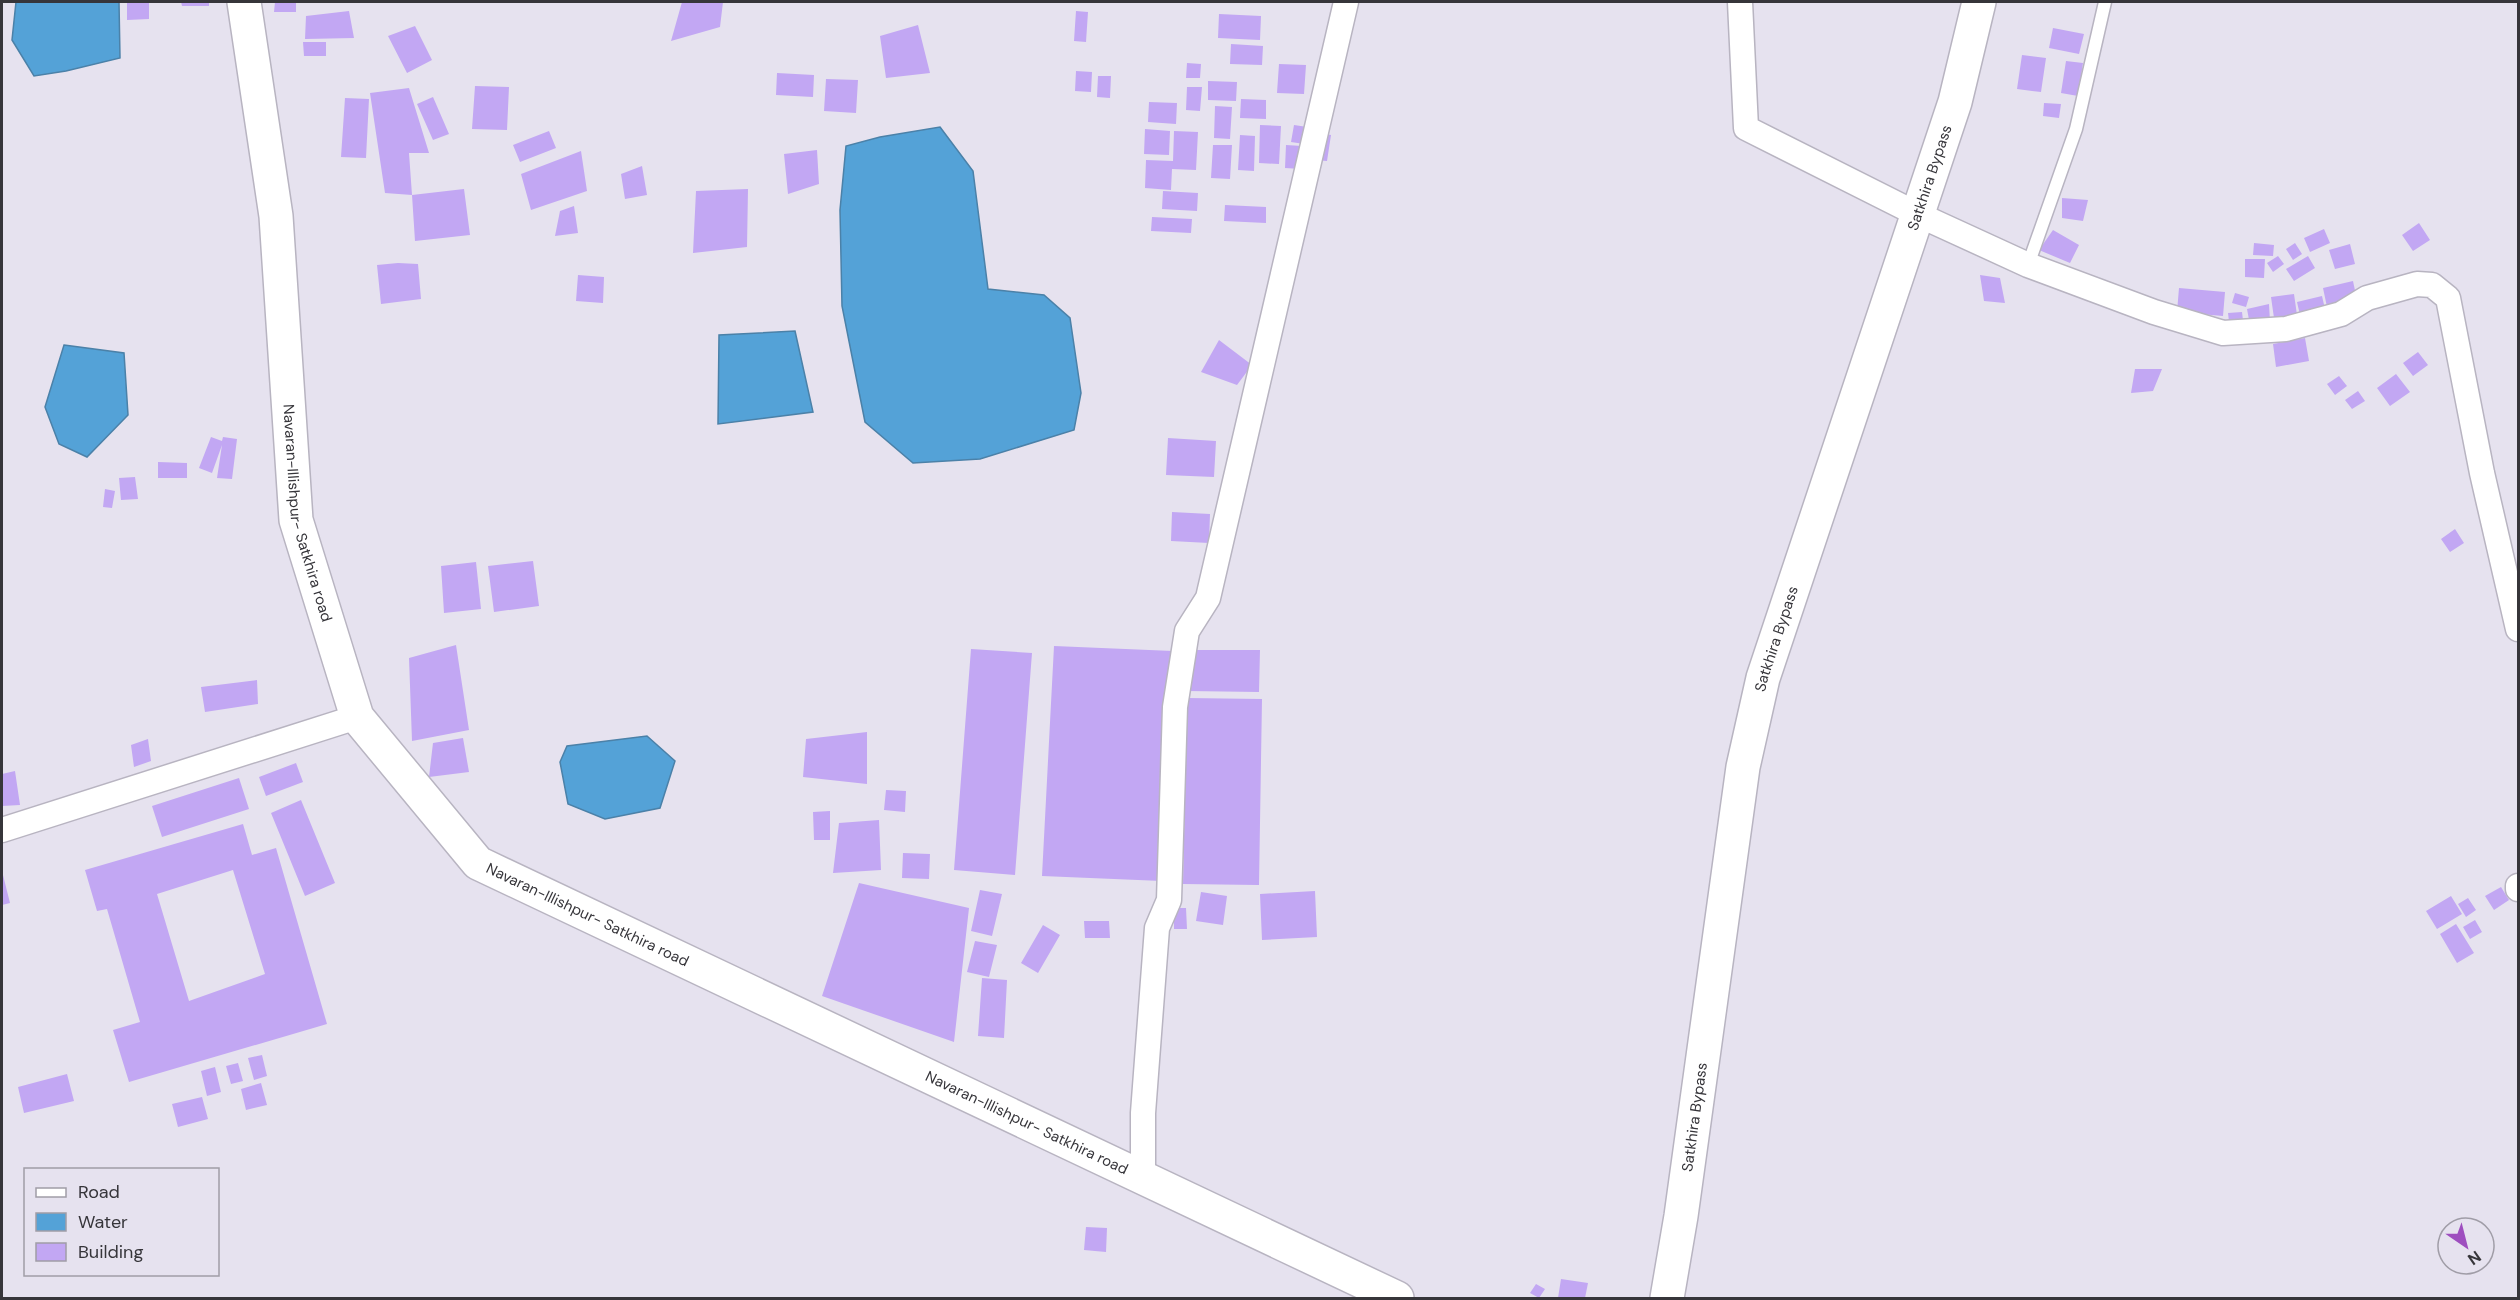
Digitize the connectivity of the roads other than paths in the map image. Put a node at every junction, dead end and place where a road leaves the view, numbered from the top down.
1 (244, 2) edge
2 (1347, 2) edge
3 (1740, 2) edge
4 (1979, 2) edge
5 (2106, 2) edge
6 (1919, 215) junction
7 (2028, 265) junction
8 (2514, 586) edge
9 (2518, 629) edge
10 (357, 717) junction
11 (2, 830) edge
12 (1143, 1178) junction
13 (1397, 1299) edge
14 (1667, 1299) edge

1 - 10 highway, Navaran-Illishpur- Satkhira road
2 - 12 street
3 - 6 street
4 - 6 highway, Satkhira Bypass
5 - 7 lane
6 - 7 street
6 - 14 highway, Satkhira Bypass
7 - 8 street
8 - 9 street
10 - 11 street
10 - 12 highway, Navaran-Illishpur- Satkhira road
12 - 13 highway, Navaran-Illishpur- Satkhira road

